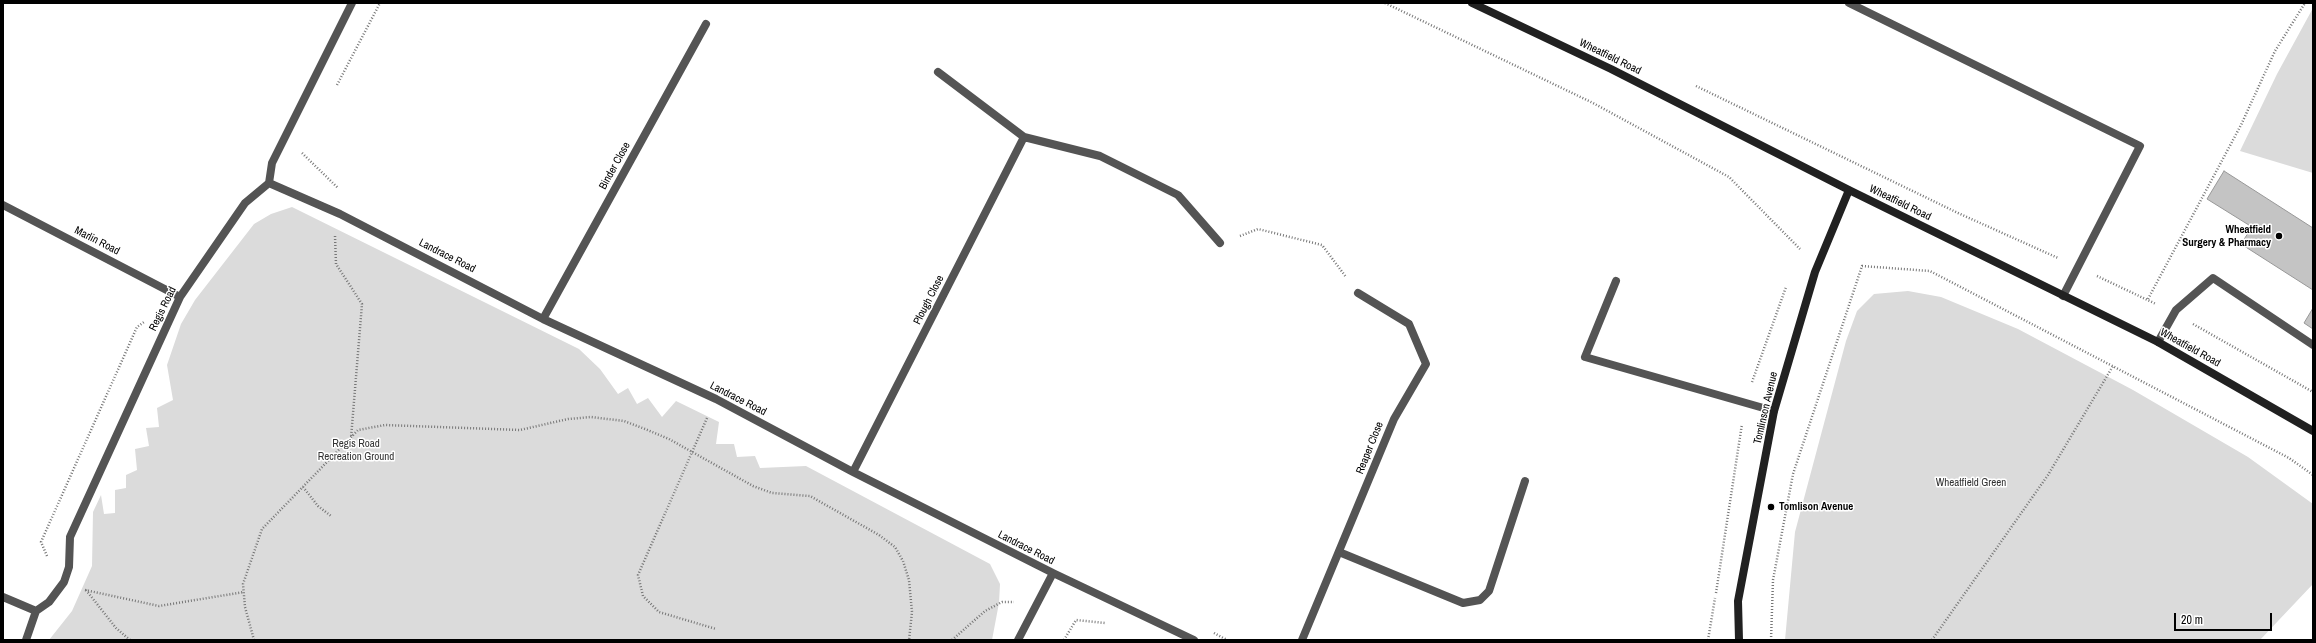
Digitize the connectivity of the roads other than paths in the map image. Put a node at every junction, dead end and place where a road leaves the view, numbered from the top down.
1 (352, 3) edge
2 (1472, 3) edge
3 (1849, 3) edge
4 (706, 24) dead end
5 (938, 72) dead end
6 (1024, 137) junction
7 (269, 183) junction
8 (1849, 190) junction
9 (3, 205) edge
10 (1220, 243) road end
11 (1616, 281) dead end
12 (1358, 293) road end
13 (2063, 296) junction
14 (180, 297) junction
15 (544, 319) junction
16 (2158, 342) junction
17 (2313, 345) edge
18 (1774, 411) junction
19 (2313, 431) edge
20 (853, 472) junction
21 (1524, 481) dead end
22 (1339, 552) junction
23 (1053, 573) junction
24 (3, 597) edge
25 (36, 611) junction
26 (26, 640) edge
27 (1018, 640) edge
28 (1194, 640) edge
29 (1302, 640) edge
30 (1739, 640) edge

1 - 7 street
2 - 8 street, Wheatfield Road
3 - 13 street
4 - 15 street, Binder Close
5 - 6 street
6 - 10 street
6 - 20 street, Plough Close
7 - 14 street, Regis Road
7 - 15 street, Landrace Road
8 - 13 street, Wheatfield Road
8 - 18 street, Tomlinson Avenue
9 - 14 street, Marlin Road
11 - 18 street
12 - 22 street, Reaper Close
13 - 16 street, Wheatfield Road
14 - 25 street, Regis Road
15 - 20 street, Landrace Road
16 - 17 street
16 - 19 street, Wheatfield Road
18 - 30 street, Tomlinson Avenue
20 - 23 street, Landrace Road
21 - 22 street
22 - 29 street, Reaper Close
23 - 27 street
23 - 28 street, Landrace Road
24 - 25 street
25 - 26 street

